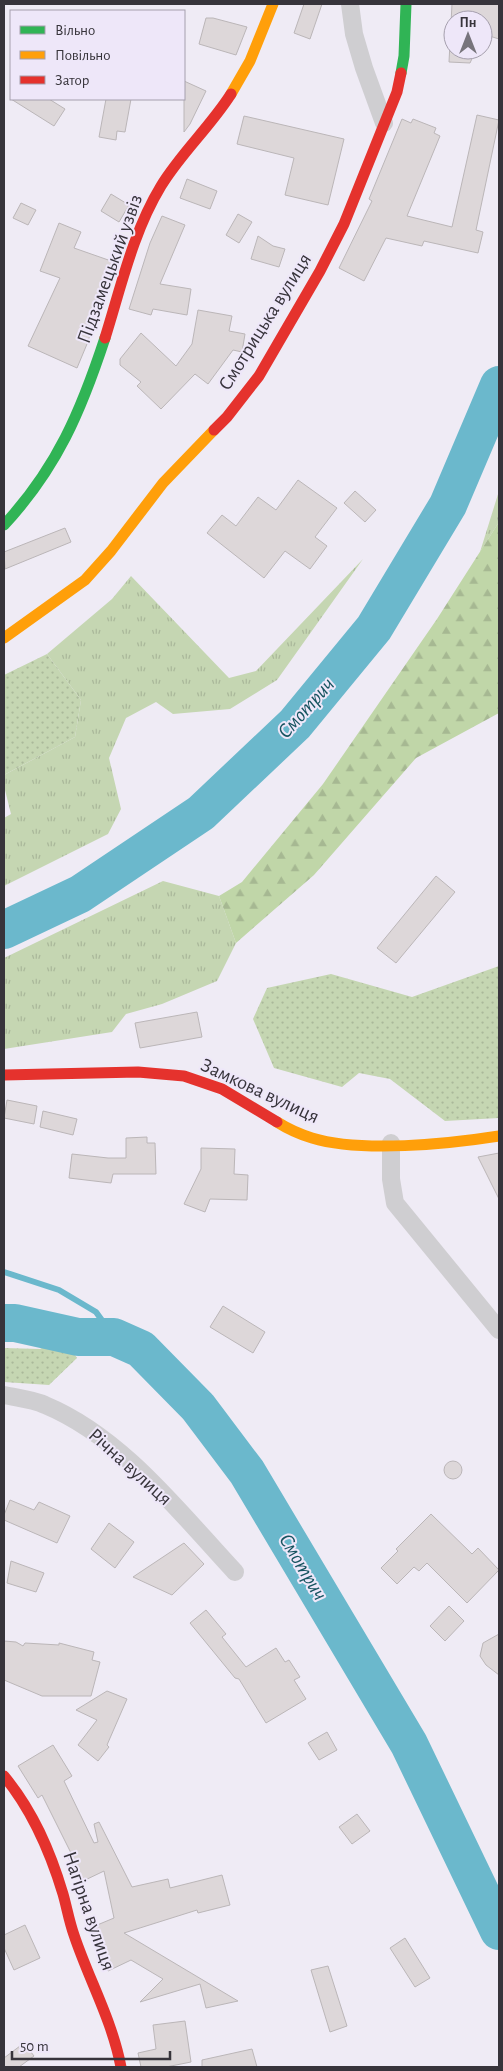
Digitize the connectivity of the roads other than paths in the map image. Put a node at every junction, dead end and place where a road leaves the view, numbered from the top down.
1 (273, 4) edge
2 (350, 4) edge
3 (406, 4) edge
4 (384, 122) junction
5 (4, 525) edge
6 (4, 638) edge
7 (4, 1075) edge
8 (499, 1136) edge
9 (391, 1143) junction
10 (499, 1330) edge
11 (4, 1395) edge
12 (235, 1572) dead end
13 (4, 1776) edge
14 (121, 2067) edge

1 - 5 street, Підзамецький узвіз
2 - 4 street
3 - 4 street, Смотрицька вулиця
4 - 6 street, Смотрицька вулиця
7 - 9 street, Замкова вулиця
8 - 9 street, Замкова вулиця
9 - 10 street
11 - 12 street, Річна вулиця
13 - 14 street, Нагірна вулиця

